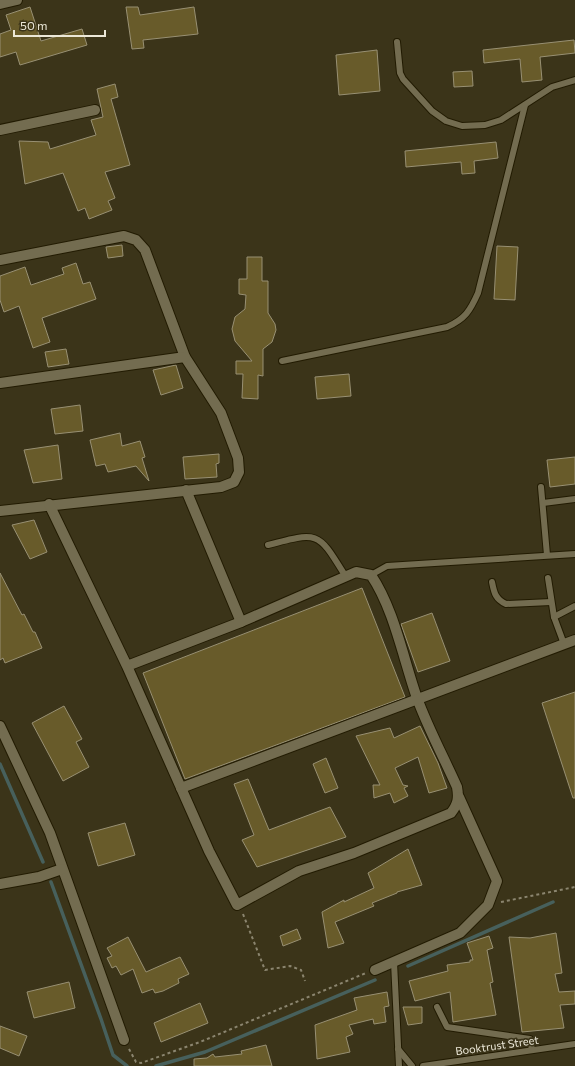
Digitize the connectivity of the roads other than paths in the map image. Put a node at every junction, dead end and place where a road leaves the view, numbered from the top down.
1 (17, 0) edge
2 (0, 4) edge
3 (398, 42) dead end
4 (575, 80) edge
5 (525, 105) junction
6 (95, 110) dead end
7 (0, 130) edge
8 (0, 260) edge
9 (185, 357) junction
10 (282, 361) dead end
11 (0, 383) edge
12 (541, 487) dead end
13 (186, 490) junction
14 (575, 499) edge
15 (543, 503) junction
16 (49, 504) junction
17 (0, 510) edge
18 (268, 545) dead end
19 (575, 554) edge
20 (547, 556) junction
21 (371, 575) junction
22 (346, 577) junction
23 (548, 578) dead end
24 (492, 582) dead end
25 (551, 602) junction
26 (575, 606) edge
27 (554, 617) junction
28 (242, 622) junction
29 (575, 640) edge
30 (564, 644) junction
31 (126, 666) junction
32 (417, 699) junction
33 (0, 726) edge
34 (181, 788) junction
35 (459, 797) junction
36 (62, 869) junction
37 (0, 884) edge
38 (394, 962) junction
39 (375, 970) road end
40 (436, 1007) dead end
41 (124, 1040) road end
42 (575, 1044) edge
43 (398, 1049) junction
44 (532, 1050) junction
45 (399, 1066) edge
46 (412, 1066) edge
47 (423, 1066) edge

1 - 2 street
3 - 5 lane
4 - 5 lane
5 - 10 lane
6 - 7 street
8 - 9 street
9 - 11 street
9 - 13 street
12 - 15 lane
13 - 16 street
13 - 28 street
14 - 15 lane
15 - 20 lane
16 - 17 street
16 - 31 street
18 - 22 lane
19 - 20 lane
20 - 21 lane
21 - 22 street
21 - 32 street
22 - 28 street
23 - 25 lane
24 - 25 lane
25 - 27 lane
26 - 27 lane
27 - 30 lane
28 - 31 street
29 - 30 street
30 - 32 street
31 - 34 street
32 - 34 street
32 - 35 street
33 - 36 street
34 - 35 street
35 - 38 street
36 - 37 street
36 - 41 street
38 - 39 street
38 - 43 lane
40 - 44 lane
42 - 44 lane, Booktrust Street
43 - 45 lane
43 - 46 lane
44 - 47 lane, Booktrust Street

